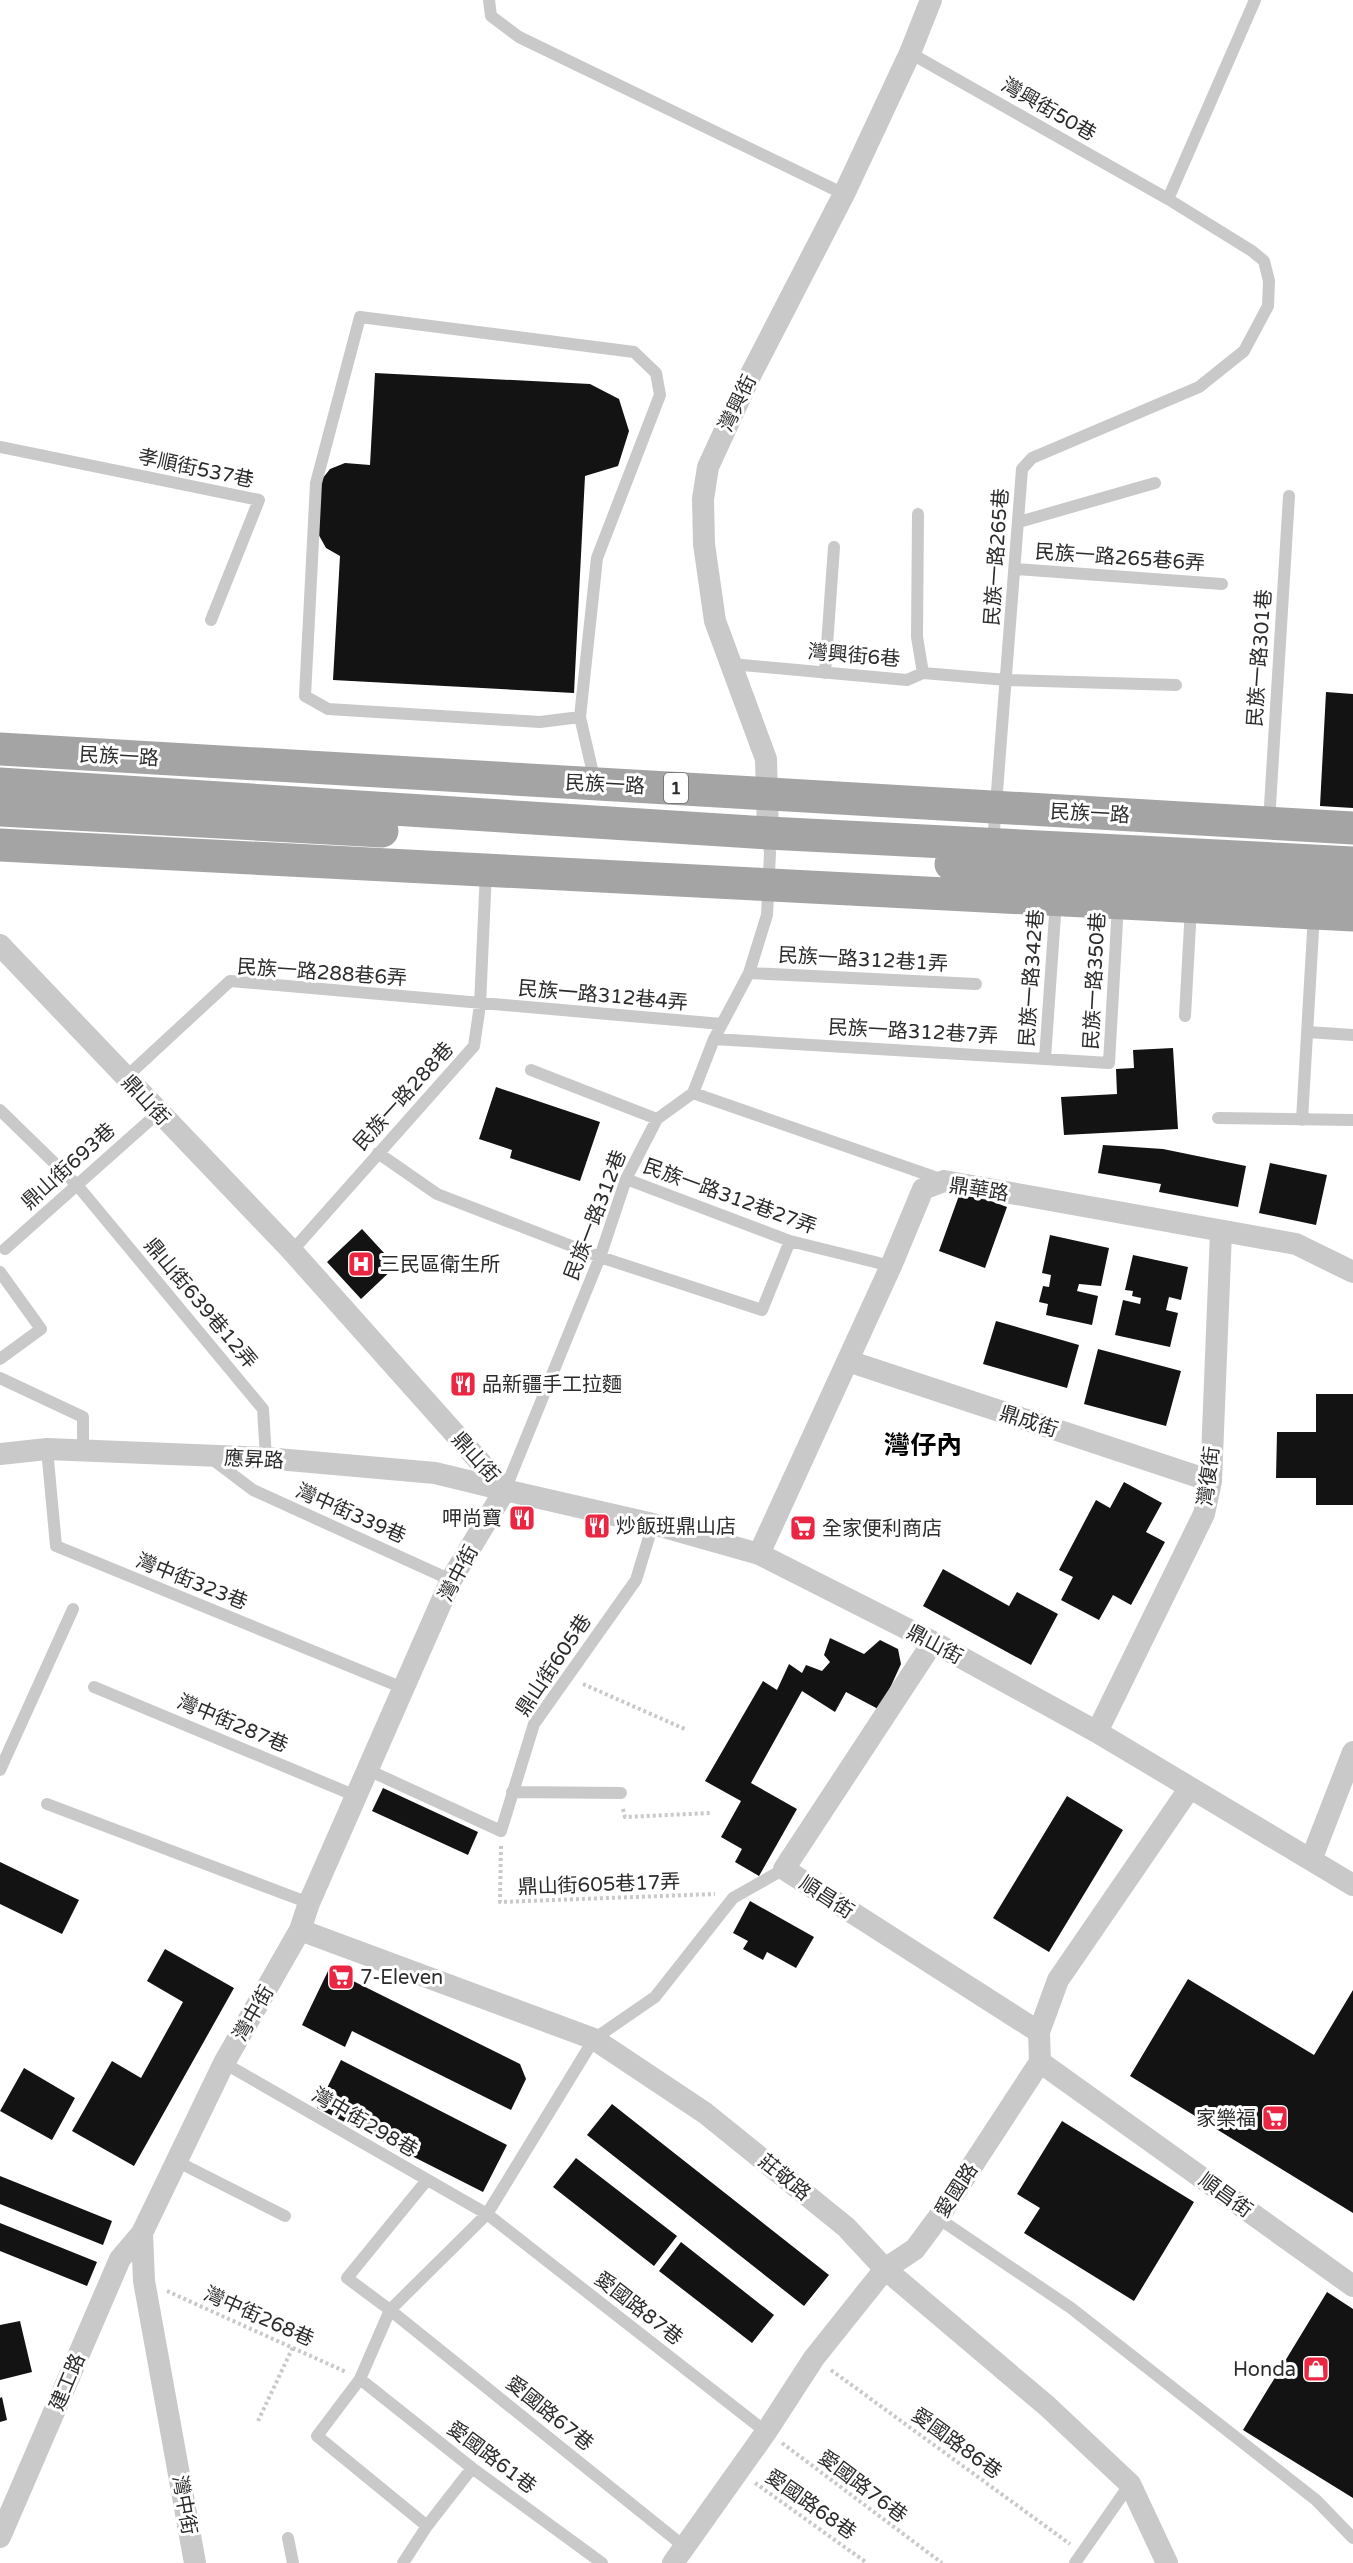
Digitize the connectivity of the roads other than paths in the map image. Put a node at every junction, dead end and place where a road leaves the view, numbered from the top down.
1 (489, 0) edge
2 (931, 0) edge
3 (1255, 0) edge
4 (910, 53) junction
5 (844, 194) junction
6 (1168, 199) junction
7 (1199, 387) joint
8 (0, 447) edge
9 (1155, 483) dead end
10 (1289, 496) dead end
11 (918, 514) dead end
12 (1018, 522) junction
13 (834, 547) dead end
14 (1015, 568) junction
15 (1222, 584) dead end
16 (211, 620) dead end
17 (731, 664) junction
18 (825, 673) junction
19 (923, 673) junction
20 (1007, 680) junction
21 (1176, 685) dead end
22 (580, 717) junction
23 (0, 749) edge
24 (0, 784) edge
25 (595, 784) junction
26 (767, 794) junction
27 (997, 807) junction
28 (0, 810) edge
29 (1268, 823) junction
30 (1353, 828) edge
31 (993, 843) junction
32 (0, 845) edge
33 (769, 857) junction
34 (1353, 863) edge
35 (486, 870) junction
36 (1353, 888) edge
37 (1056, 900) junction
38 (1118, 902) junction
39 (1191, 906) junction
40 (1314, 913) junction
41 (1353, 915) edge
42 (0, 945) edge
43 (749, 973) junction
44 (976, 984) dead end
45 (480, 1005) junction
46 (1185, 1016) dead end
47 (722, 1024) junction
48 (1307, 1032) junction
49 (1353, 1035) edge
50 (714, 1040) junction
51 (1045, 1058) junction
52 (1108, 1063) joint
53 (531, 1070) dead end
54 (125, 1078) junction
55 (693, 1093) junction
56 (0, 1110) edge
57 (158, 1113) junction
58 (1218, 1118) dead end
59 (657, 1119) junction
60 (1302, 1120) junction
61 (1353, 1120) edge
62 (378, 1153) junction
63 (626, 1179) junction
64 (944, 1181) junction
65 (77, 1185) junction
66 (1221, 1232) junction
67 (790, 1241) junction
68 (5, 1249) dead end
69 (292, 1251) junction
70 (600, 1257) junction
71 (891, 1266) junction
72 (0, 1272) edge
73 (1353, 1272) edge
74 (0, 1359) edge
75 (848, 1361) junction
76 (0, 1378) edge
77 (47, 1449) junction
78 (83, 1452) junction
79 (0, 1454) edge
80 (209, 1456) junction
81 (266, 1458) junction
82 (1211, 1480) junction
83 (505, 1490) junction
84 (653, 1524) junction
85 (759, 1554) junction
86 (451, 1580) junction
87 (74, 1609) dead end
88 (933, 1642) junction
89 (94, 1686) dead end
90 (403, 1688) junction
91 (1097, 1732) junction
92 (1353, 1752) edge
93 (0, 1770) edge
94 (368, 1770) junction
95 (1189, 1789) junction
96 (512, 1792) junction
97 (621, 1793) road end
98 (356, 1796) junction
99 (47, 1804) dead end
100 (1311, 1860) junction
101 (784, 1869) junction
102 (1353, 1885) edge
103 (309, 1903) junction
104 (300, 1930) junction
105 (1039, 2032) junction
106 (594, 2039) junction
107 (1040, 2062) junction
108 (224, 2063) junction
109 (178, 2162) junction
110 (427, 2180) junction
111 (487, 2214) junction
112 (285, 2216) dead end
113 (938, 2218) junction
114 (142, 2233) junction
115 (885, 2269) junction
116 (1353, 2286) edge
117 (390, 2310) junction
118 (360, 2379) junction
119 (766, 2432) junction
120 (472, 2468) junction
121 (1130, 2484) junction
122 (428, 2526) junction
123 (0, 2537) edge
124 (288, 2538) dead end
125 (1353, 2538) edge
126 (680, 2555) edge
127 (1079, 2558) edge
128 (195, 2563) edge
129 (293, 2563) edge
130 (403, 2563) edge
131 (602, 2563) edge
132 (1167, 2563) edge

1 - 5 lane
2 - 4 street, 灣興街
3 - 6 lane
4 - 5 street, 灣興街
4 - 6 lane, 灣興街50巷
5 - 17 street, 灣興街
6 - 7 lane, 灣興街50巷
7 - 12 lane, 民族一路265巷
8 - 16 lane, 孝順街537巷
9 - 12 lane
10 - 29 lane, 民族一路301巷
11 - 19 lane
12 - 14 lane, 民族一路265巷
13 - 18 lane
14 - 15 lane, 民族一路265巷6弄
14 - 20 lane, 民族一路265巷
17 - 18 lane, 灣興街6巷
17 - 26 street, 灣興街
18 - 19 lane, 灣興街6巷
19 - 20 lane, 灣興街6巷
20 - 21 lane, 灣興街6巷
20 - 27 lane, 民族一路265巷
22 - 22 lane
22 - 25 lane
23 - 25 main road, 民族一路 / 1
24 - 33 main road, 民族一路 / 1
25 - 26 main road, 民族一路 / 1
26 - 27 main road, 民族一路 / 1
26 - 33 street, 灣興街
27 - 29 main road, 民族一路 / 1
27 - 31 lane, 民族一路265巷
28 - 33 main road, 民族一路 / 1
29 - 30 main road, 民族一路 / 1
31 - 33 main road, 民族一路 / 1
31 - 34 main road, 民族一路 / 1
32 - 35 main road, 民族一路 / 1
33 - 35 main road, 民族一路 / 1
33 - 36 main road, 民族一路 / 1
33 - 37 main road, 民族一路 / 1
33 - 43 lane
35 - 45 lane, 民族一路288巷
37 - 38 main road, 民族一路 / 1
37 - 51 lane, 民族一路342巷
38 - 39 main road, 民族一路 / 1
38 - 52 lane, 民族一路350巷
39 - 40 main road, 民族一路 / 1
39 - 46 lane
40 - 41 main road, 民族一路 / 1
40 - 48 lane
42 - 54 street, 鼎山街
43 - 44 lane, 民族一路312巷1弄
43 - 47 lane
45 - 47 lane, 民族一路312巷4弄
45 - 54 lane, 民族一路288巷6弄
45 - 62 lane, 民族一路288巷
47 - 50 lane
48 - 49 lane
48 - 60 lane
50 - 51 lane, 民族一路312巷7弄
50 - 55 lane
51 - 52 lane, 民族一路312巷7弄
53 - 59 lane
54 - 57 street, 鼎山街
55 - 59 lane, 民族一路312巷
55 - 64 lane
56 - 65 lane, 鼎山街639巷12弄
57 - 65 lane, 鼎山街693巷
57 - 69 street, 鼎山街
58 - 60 lane
59 - 63 lane, 民族一路312巷
60 - 61 lane
62 - 69 lane, 民族一路288巷
62 - 70 lane
63 - 67 lane, 民族一路312巷27弄
63 - 70 lane, 民族一路312巷
64 - 66 street, 鼎華路
64 - 71 street, 鼎華路
65 - 68 lane, 鼎山街693巷
65 - 81 lane, 鼎山街639巷12弄
66 - 73 street, 鼎華路
66 - 82 street, 灣復街
67 - 70 lane
67 - 71 lane, 民族一路312巷27弄
69 - 83 street, 鼎山街
70 - 83 lane, 民族一路312巷
71 - 75 street, 鼎華路
72 - 74 lane
75 - 82 street, 鼎成街
75 - 85 street, 鼎華路
76 - 78 lane
77 - 78 street, 應昇路
77 - 79 street, 應昇路
77 - 90 lane, 灣中街323巷
78 - 80 street, 應昇路
80 - 81 street, 應昇路
80 - 86 lane, 灣中街339巷
81 - 83 street, 應昇路
82 - 91 street, 灣復街
83 - 84 street, 鼎山街
83 - 86 street, 灣中街
84 - 85 street, 鼎山街
84 - 96 lane, 鼎山街605巷
85 - 88 street, 鼎山街
86 - 90 street, 灣中街
87 - 93 lane
88 - 91 street, 鼎山街
88 - 101 street, 順昌街
89 - 98 lane, 灣中街287巷
90 - 94 street, 灣中街
91 - 95 street, 鼎山街
92 - 100 street
94 - 96 lane, 鼎山街605巷
94 - 98 street, 灣中街
95 - 100 street, 鼎山街
95 - 105 street
96 - 97 lane
98 - 103 street, 灣中街
99 - 103 lane
100 - 102 street, 鼎山街
101 - 105 street, 順昌街
101 - 106 lane
103 - 104 street, 灣中街
104 - 106 street, 莊敬路
104 - 108 street, 灣中街
105 - 107 street
106 - 111 lane
106 - 115 street, 莊敬路
107 - 113 street, 愛國路
107 - 116 street, 順昌街
108 - 109 street, 灣中街
108 - 110 lane, 灣中街298巷
109 - 112 lane
109 - 114 street, 灣中街
110 - 111 lane, 灣中街298巷
110 - 117 lane, 愛國路67巷
111 - 117 lane
111 - 119 lane, 愛國路87巷
113 - 115 street, 愛國路
113 - 125 lane
114 - 123 street, 建工路
114 - 128 street, 灣中街
115 - 119 street, 愛國路
115 - 121 street, 莊敬路
117 - 118 lane
117 - 126 lane, 愛國路67巷
118 - 120 lane, 愛國路61巷
118 - 122 lane
119 - 126 street, 愛國路
120 - 122 lane
120 - 131 lane, 愛國路61巷
121 - 127 lane
121 - 132 street, 莊敬路
122 - 130 lane
124 - 129 lane

